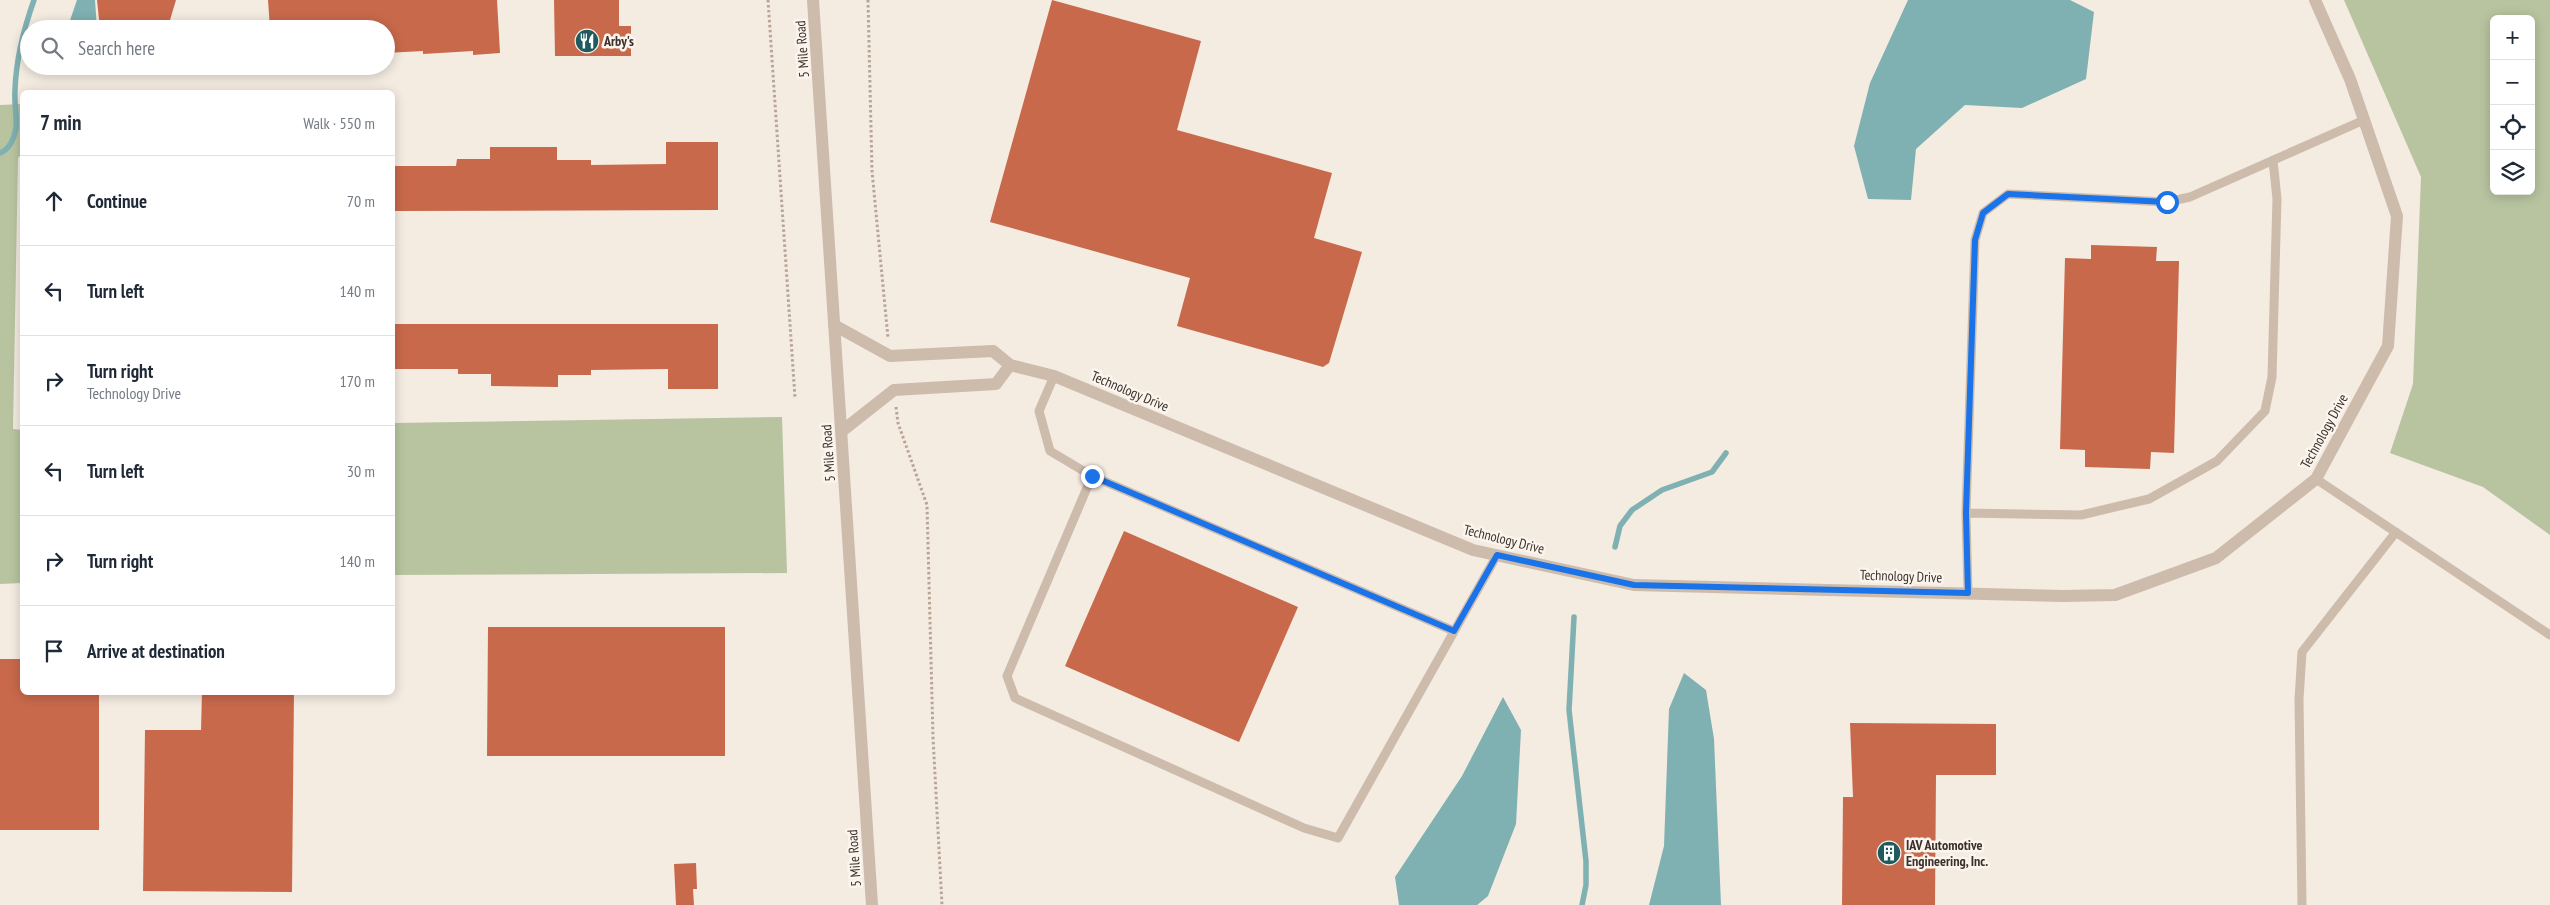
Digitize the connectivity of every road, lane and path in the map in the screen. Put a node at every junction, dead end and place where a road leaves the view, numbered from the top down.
1 (768, 0) edge
2 (813, 0) edge
3 (868, 0) edge
4 (2316, 0) edge
5 (2364, 120) junction
6 (2273, 160) junction
7 (834, 325) junction
8 (890, 356) junction
9 (1010, 365) junction
10 (1054, 376) junction
11 (894, 390) junction
12 (795, 398) dead end
13 (842, 432) junction
14 (1092, 476) junction
15 (2316, 479) junction
16 (1966, 513) junction
17 (2396, 532) junction
18 (1497, 555) junction
19 (1968, 593) junction
20 (1454, 631) junction
21 (2550, 635) edge
22 (872, 905) edge
23 (942, 905) edge
24 (2302, 905) edge

1 - 12 path
2 - 7 street, 5 Mile Road
3 - 8 path
4 - 5 street, Technology Drive
5 - 6 lane
5 - 15 street, Technology Drive
6 - 16 lane
6 - 16 lane
7 - 8 street
7 - 13 street, 5 Mile Road
8 - 9 street, Technology Drive
9 - 10 street, Technology Drive
9 - 11 street
10 - 14 lane
10 - 18 street, Technology Drive
11 - 13 street
11 - 23 path
13 - 22 street, 5 Mile Road
14 - 20 lane
14 - 20 lane
15 - 17 lane
15 - 19 street, Technology Drive
16 - 19 lane
17 - 21 lane
17 - 24 lane
18 - 19 street, Technology Drive
18 - 20 lane

